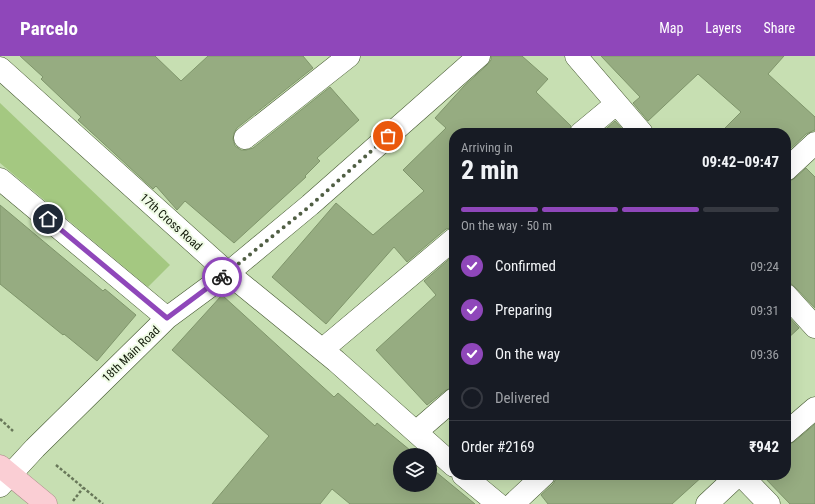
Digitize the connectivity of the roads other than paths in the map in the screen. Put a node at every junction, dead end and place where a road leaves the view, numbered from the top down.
1 (349, 56) edge
2 (479, 56) edge
3 (576, 56) edge
4 (0, 68) edge
5 (616, 104) junction
6 (587, 128) edge
7 (638, 128) edge
8 (245, 138) dead end
9 (815, 143) edge
10 (791, 165) edge
11 (0, 179) edge
12 (449, 243) edge
13 (228, 273) junction
14 (791, 301) edge
15 (167, 318) junction
16 (815, 327) edge
17 (322, 350) junction
18 (449, 403) edge
19 (815, 408) edge
20 (791, 429) edge
21 (416, 432) junction
22 (449, 462) edge
23 (4, 476) edge
24 (469, 480) edge
25 (539, 480) edge
26 (734, 480) edge
27 (745, 480) edge
28 (46, 504) edge
29 (498, 504) edge
30 (513, 504) edge
31 (707, 504) edge
32 (769, 504) edge

1 - 8 street
2 - 13 street, 18th Main Road
3 - 5 street
4 - 13 street, 17th Cross Road
5 - 6 street
5 - 7 street
9 - 10 street
11 - 15 street
12 - 17 street
13 - 15 street, 18th Main Road
13 - 17 street, 17th Cross Road
14 - 16 street
15 - 23 street, 18th Main Road
17 - 21 street, 17th Cross Road
18 - 21 street
19 - 20 street
21 - 22 street, 17th Cross Road
23 - 28 highway
24 - 29 street
25 - 30 street
26 - 31 street
27 - 32 street

